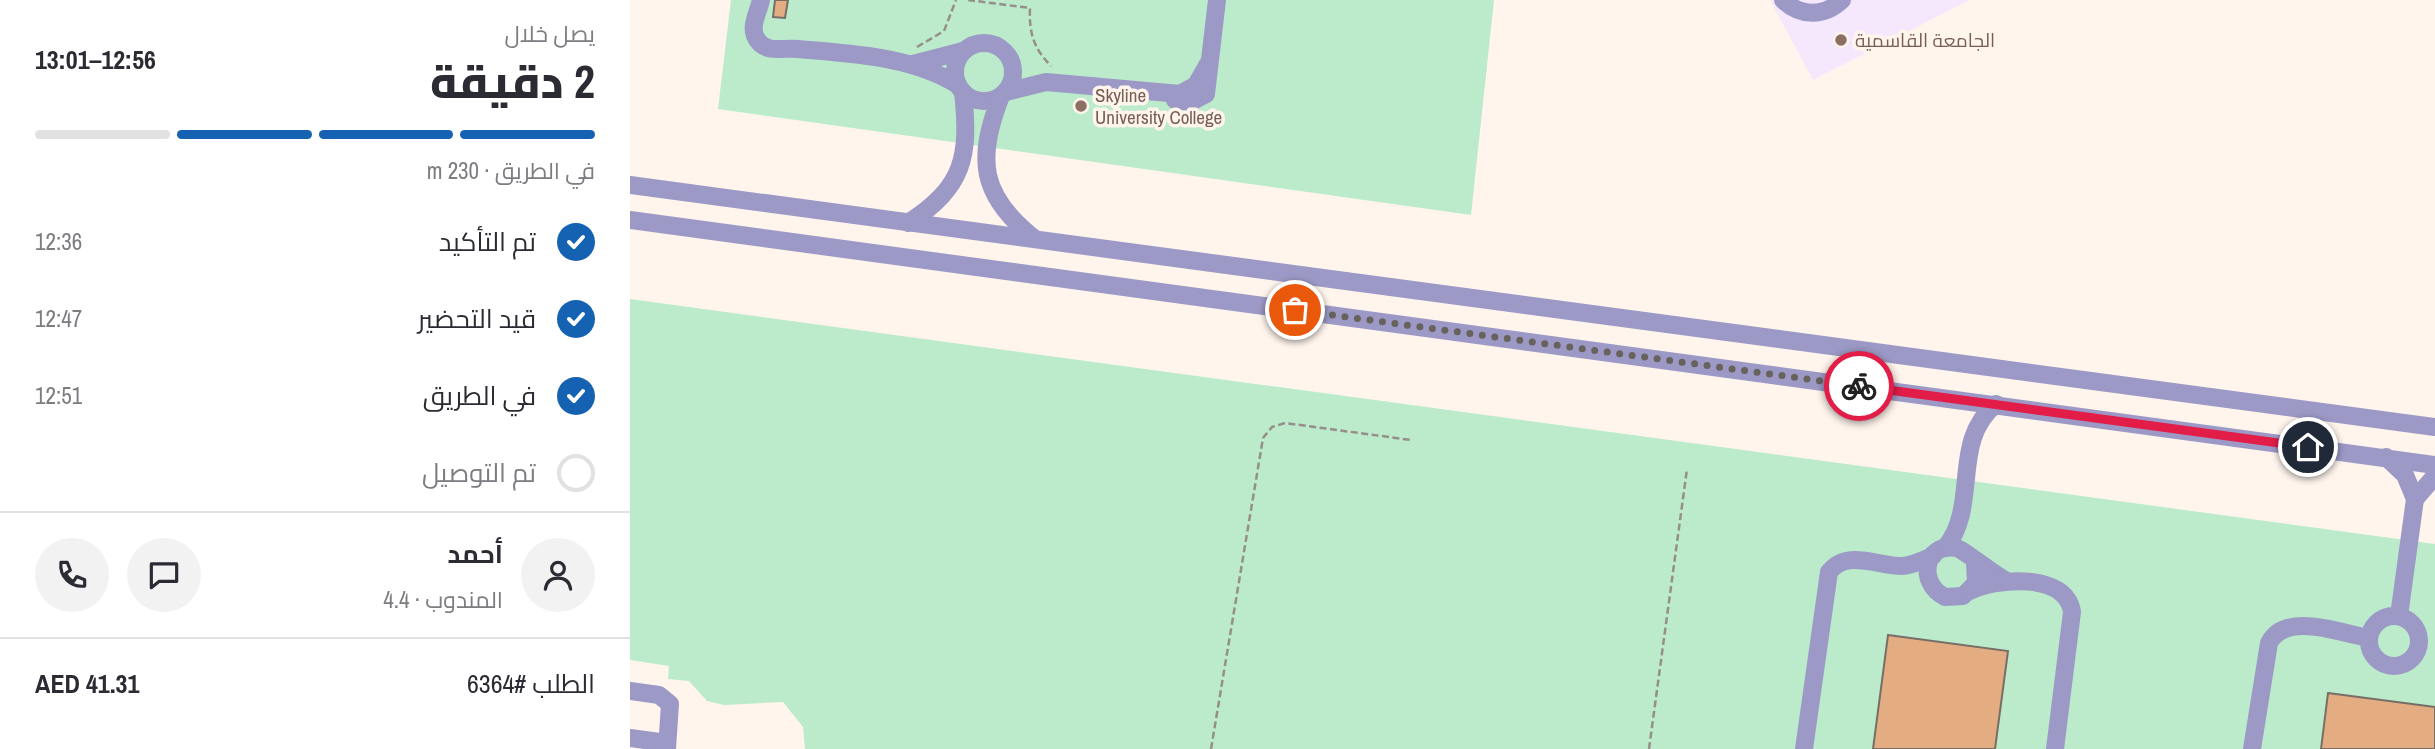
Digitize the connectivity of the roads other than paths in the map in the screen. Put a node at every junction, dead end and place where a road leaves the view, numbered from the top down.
1 (1217, 0) edge
2 (1783, 0) edge
3 (1842, 0) edge
4 (760, 2) edge
5 (963, 51) junction
6 (1011, 59) junction
7 (913, 64) junction
8 (1048, 82) junction
9 (961, 88) junction
10 (1003, 94) junction
11 (630, 185) edge
12 (630, 220) edge
13 (908, 223) junction
14 (1038, 241) junction
15 (1959, 400) junction
16 (1996, 404) junction
17 (2435, 428) edge
18 (1971, 436) junction
19 (2386, 457) junction
20 (2435, 465) edge
21 (2435, 476) edge
22 (2415, 499) junction
23 (1959, 528) junction
24 (1939, 552) junction
25 (1972, 558) junction
26 (1902, 566) junction
27 (2005, 580) junction
28 (1930, 587) junction
29 (1970, 591) junction
30 (2399, 616) junction
31 (2369, 638) junction
32 (2427, 646) edge
33 (630, 691) edge
34 (630, 738) edge
35 (667, 746) edge
36 (1804, 749) edge
37 (2054, 749) edge
38 (2252, 749) edge

1 - 8 street
2 - 3 street
4 - 7 street
5 - 6 street
5 - 7 street
5 - 9 street
6 - 8 street
6 - 10 street
7 - 9 street
8 - 10 street
9 - 10 street
9 - 13 street
10 - 14 street
11 - 13 street
12 - 15 street
13 - 14 street
14 - 17 street
15 - 16 street
15 - 18 street
16 - 18 street
16 - 19 street
18 - 23 street
19 - 20 street
19 - 22 street
21 - 22 street
22 - 30 street
23 - 24 street
23 - 25 street
24 - 25 street
24 - 26 street
24 - 28 street
25 - 27 street
25 - 29 street
26 - 28 street
26 - 36 street
27 - 29 street
27 - 37 street
28 - 29 street
30 - 31 street
30 - 32 street
31 - 32 street
31 - 38 street
33 - 35 street
34 - 35 street

